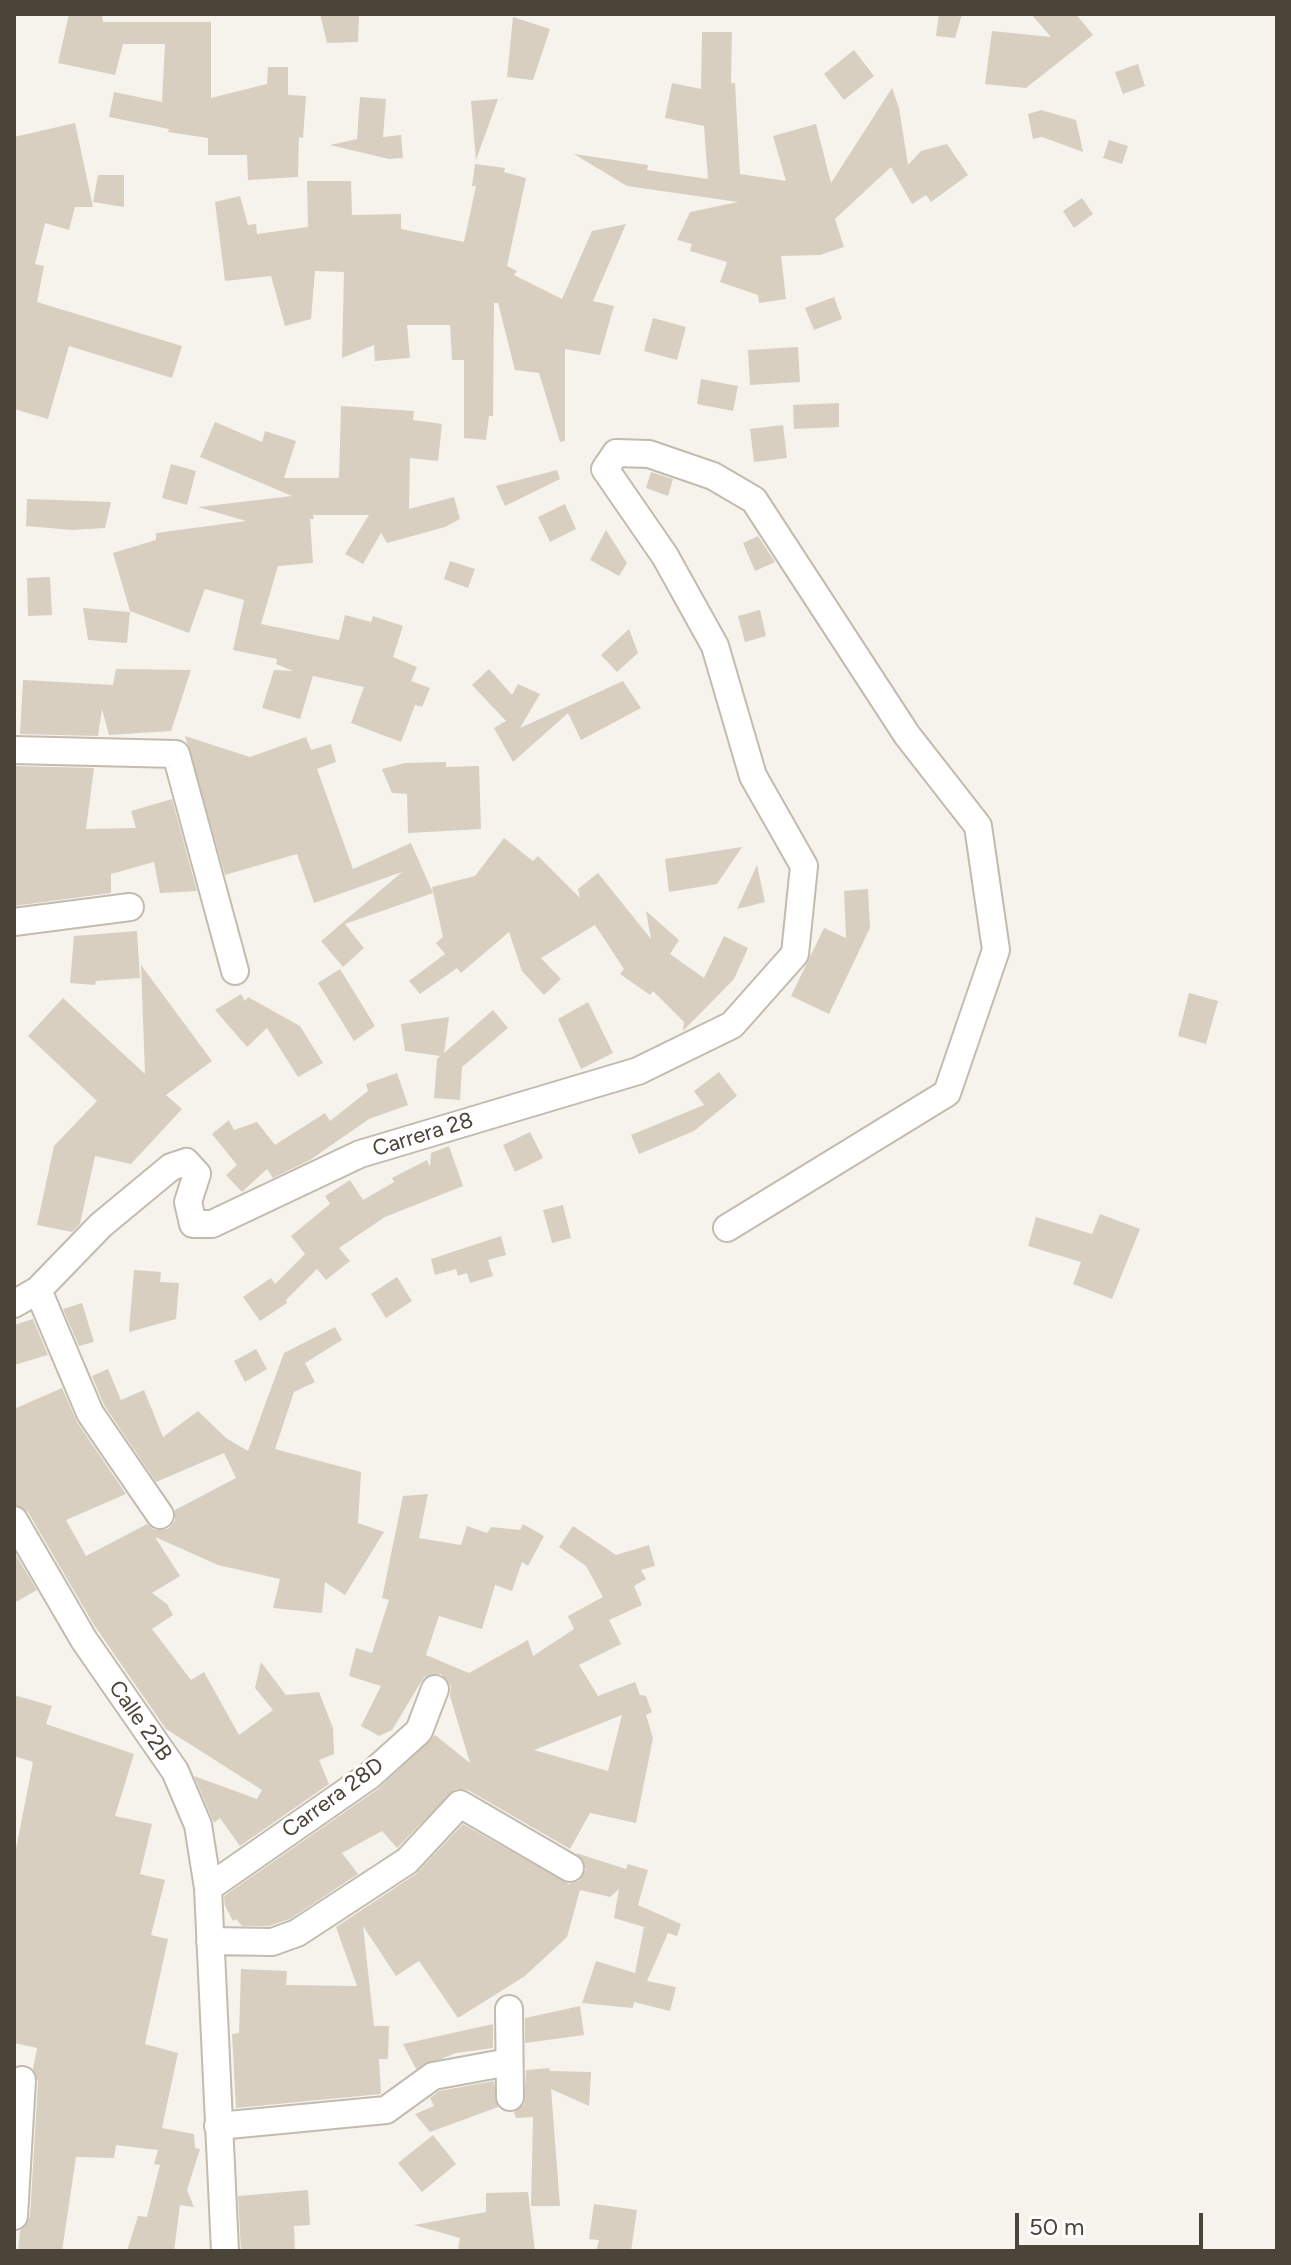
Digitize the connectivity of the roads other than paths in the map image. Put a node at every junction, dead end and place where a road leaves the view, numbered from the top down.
1 (14, 750) edge
2 (130, 907) dead end
3 (14, 922) edge
4 (235, 971) dead end
5 (727, 1228) dead end
6 (38, 1290) junction
7 (14, 1304) edge
8 (160, 1515) dead end
9 (14, 1520) edge
10 (435, 1689) dead end
11 (570, 1868) dead end
12 (208, 1888) junction
13 (210, 1941) junction
14 (509, 2009) dead end
15 (509, 2062) junction
16 (22, 2080) dead end
17 (510, 2097) dead end
18 (218, 2126) junction
19 (14, 2216) edge
20 (225, 2251) edge

1 - 4 street
2 - 3 street
5 - 6 street, Carrera 28
6 - 7 street
6 - 8 street
9 - 12 street, Calle 22B
10 - 12 street, Carrera 28D
11 - 13 street
12 - 13 street, Calle 22B
13 - 18 street, Calle 22B
14 - 15 street
15 - 17 street
15 - 18 street
16 - 19 street
18 - 20 street, Calle 22B

